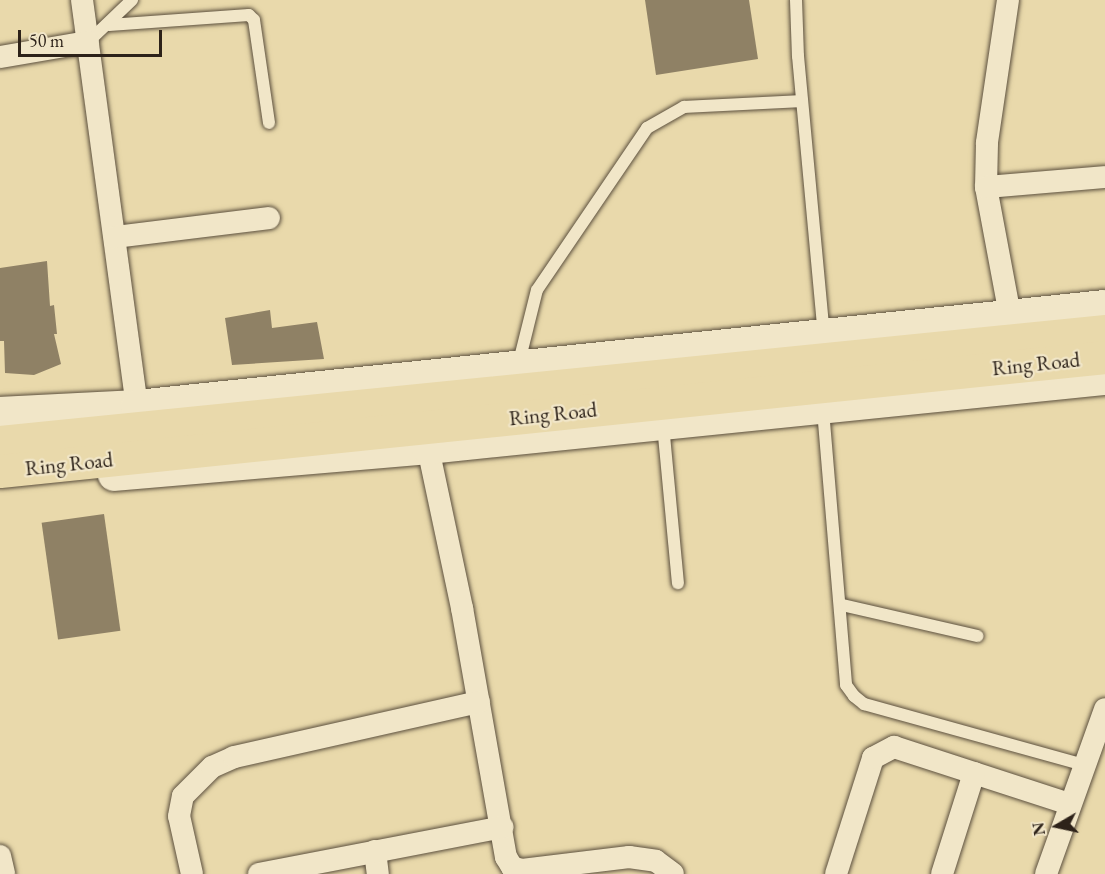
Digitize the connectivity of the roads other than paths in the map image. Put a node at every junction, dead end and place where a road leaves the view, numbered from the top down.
1 (82, 0) edge
2 (132, 0) edge
3 (796, 0) edge
4 (1008, 0) edge
5 (109, 25) junction
6 (88, 42) junction
7 (0, 57) edge
8 (802, 101) junction
9 (269, 123) dead end
10 (1105, 177) edge
11 (986, 188) junction
12 (269, 218) dead end
13 (115, 237) junction
14 (1105, 306) edge
15 (1010, 315) junction
16 (1105, 331) edge
17 (824, 335) junction
18 (1105, 357) edge
19 (518, 368) junction
20 (1105, 379) edge
21 (137, 406) junction
22 (823, 410) junction
23 (0, 413) edge
24 (663, 422) junction
25 (0, 442) edge
26 (428, 448) junction
27 (0, 471) edge
28 (0, 485) edge
29 (678, 583) dead end
30 (842, 605) junction
31 (977, 636) dead end
32 (479, 702) junction
33 (1105, 709) edge
34 (1084, 765) junction
35 (974, 773) junction
36 (1070, 804) junction
37 (502, 827) junction
38 (375, 852) junction
39 (0, 856) edge
40 (4, 874) edge
41 (192, 874) edge
42 (259, 874) edge
43 (378, 874) edge
44 (673, 874) edge
45 (836, 874) edge
46 (942, 874) edge
47 (1046, 874) edge

1 - 6 street
2 - 5 lane
3 - 8 lane
4 - 11 street
5 - 6 lane
5 - 9 lane
6 - 7 street
6 - 13 street
8 - 17 lane
8 - 19 lane
10 - 11 street
11 - 15 street
12 - 13 street
13 - 21 street
14 - 15 street
15 - 17 street
16 - 25 highway, Ring Road
17 - 19 street
18 - 27 highway, Ring Road
19 - 21 street
20 - 22 street
21 - 23 street
22 - 24 street
22 - 30 lane
24 - 26 street
24 - 29 lane
26 - 28 street
26 - 32 street
30 - 31 lane
30 - 34 lane
32 - 37 street
32 - 41 street
33 - 34 street
34 - 36 street
35 - 36 street
35 - 45 street
35 - 46 street
36 - 47 street
37 - 38 street
37 - 44 street
38 - 42 street
38 - 43 street
39 - 40 street

